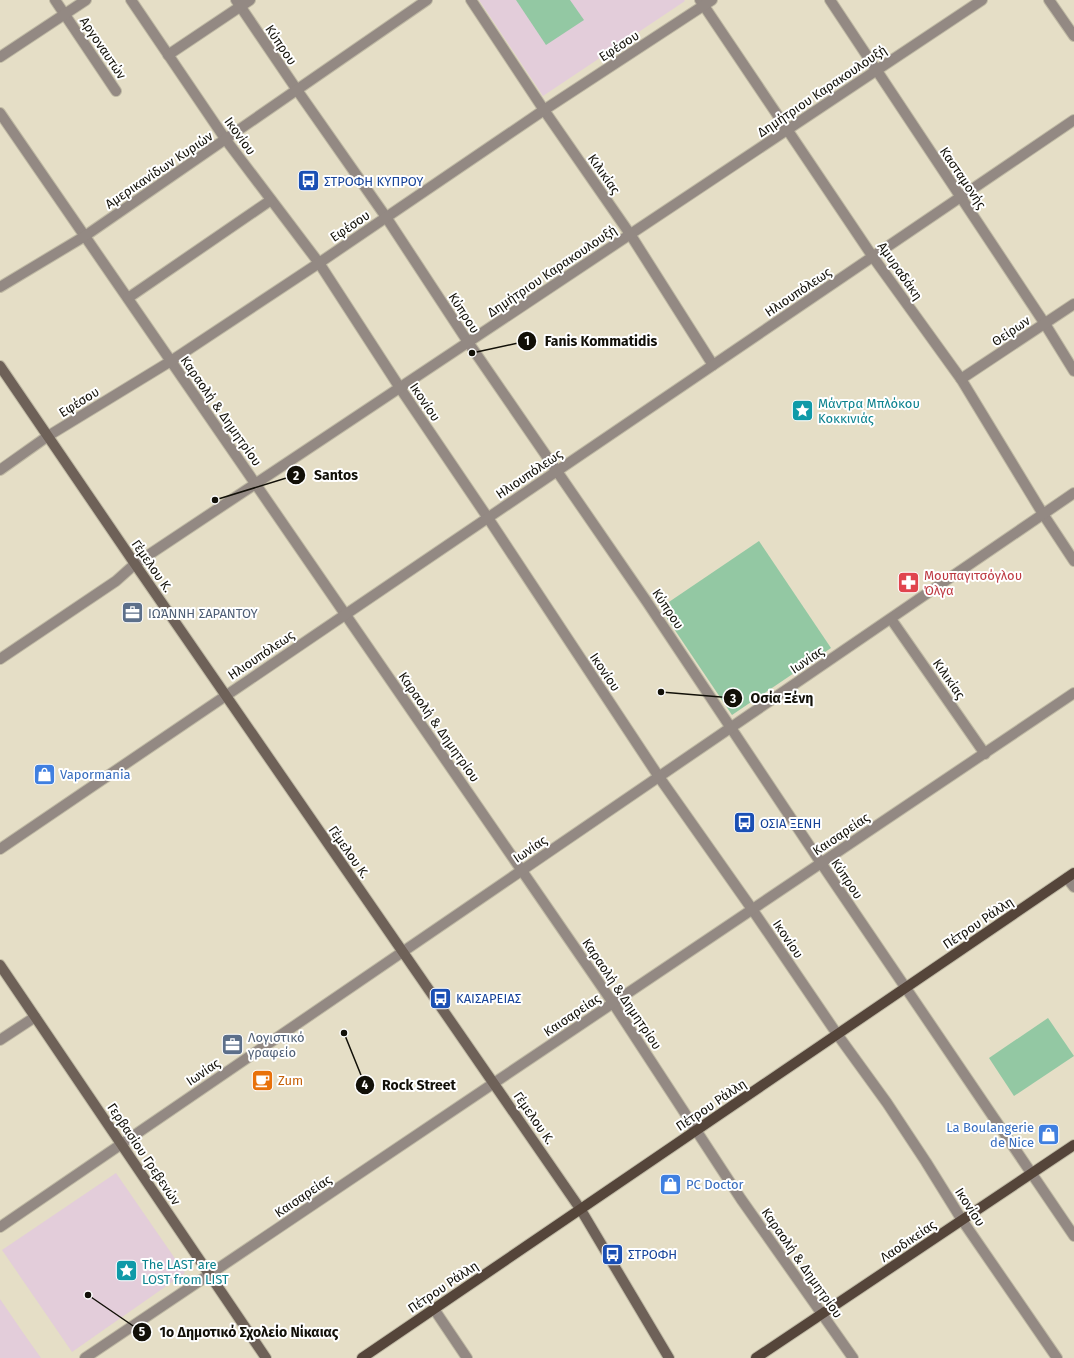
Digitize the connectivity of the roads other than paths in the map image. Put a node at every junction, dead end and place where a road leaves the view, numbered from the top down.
1 (55, 0) edge
2 (86, 0) edge
3 (131, 0) edge
4 (250, 0) edge
5 (428, 0) edge
6 (471, 0) edge
7 (830, 0) edge
8 (982, 0) edge
9 (1049, 0) edge
10 (706, 2) edge
11 (238, 3) edge
12 (64, 15) junction
13 (1074, 36) edge
14 (168, 55) junction
15 (0, 57) edge
16 (876, 71) junction
17 (297, 90) junction
18 (116, 91) dead end
19 (544, 110) junction
20 (0, 113) edge
21 (1074, 120) edge
22 (787, 130) junction
23 (226, 140) junction
24 (960, 198) junction
25 (271, 200) junction
26 (386, 217) junction
27 (630, 234) junction
28 (85, 236) junction
29 (873, 256) junction
30 (319, 263) junction
31 (0, 287) edge
32 (128, 298) junction
33 (1074, 304) edge
34 (1045, 324) junction
35 (468, 342) junction
36 (171, 361) junction
37 (713, 365) junction
38 (0, 366) edge
39 (1074, 371) edge
40 (961, 379) junction
41 (400, 388) junction
42 (48, 436) junction
43 (0, 470) edge
44 (557, 471) junction
45 (256, 484) junction
46 (1074, 493) edge
47 (1043, 514) junction
48 (488, 518) junction
49 (1074, 561) edge
50 (135, 564) junction
51 (345, 614) junction
52 (891, 619) junction
53 (0, 659) edge
54 (1074, 693) edge
55 (225, 695) junction
56 (731, 728) junction
57 (985, 754) junction
58 (659, 777) junction
59 (0, 849) edge
60 (821, 863) junction
61 (522, 870) junction
62 (1071, 875) edge
63 (1074, 887) edge
64 (752, 909) junction
65 (403, 952) junction
66 (0, 965) edge
67 (905, 988) junction
68 (613, 1003) junction
69 (35, 1017) junction
70 (837, 1034) junction
71 (0, 1040) edge
72 (494, 1083) junction
73 (697, 1130) junction
74 (121, 1144) junction
75 (1074, 1145) edge
76 (1031, 1174) junction
77 (581, 1210) junction
78 (962, 1220) junction
79 (0, 1227) edge
80 (1074, 1236) edge
81 (209, 1274) junction
82 (434, 1309) junction
83 (821, 1314) junction
84 (85, 1358) edge
85 (266, 1358) edge
86 (362, 1358) edge
87 (467, 1358) edge
88 (669, 1358) edge
89 (756, 1358) edge
90 (853, 1358) edge
91 (1057, 1358) edge

1 - 12 street, Αργοναυτών
2 - 12 street
3 - 14 street, Ικονίου
4 - 11 street
5 - 17 street, Αμερικανίδων Κυριών
6 - 19 street, Κιλικίας
7 - 16 street, Κασταμονής
8 - 16 street, Δημήτριου Καρακουλουξή
9 - 13 street
10 - 19 street, Εφέσου
10 - 22 street, Αμυραδάκη
11 - 14 street
11 - 17 street, Κύπρου
12 - 15 street
12 - 18 street, Αργοναυτών
14 - 23 street, Ικονίου
16 - 22 street, Δημήτριου Καρακουλουξή
16 - 24 street, Κασταμονής
17 - 23 street, Αμερικανίδων Κυριών
17 - 26 street, Κύπρου
19 - 26 street, Εφέσου
19 - 27 street, Κιλικίας
20 - 28 street, Καραολή & Δημητρίου
21 - 24 street, Ηλιουπόλεως
22 - 27 street, Δημήτριου Καρακουλουξή
22 - 29 street, Αμυραδάκη
23 - 25 street, Ικονίου
23 - 28 street, Αμερικανίδων Κυριών
24 - 29 street, Ηλιουπόλεως
24 - 34 street, Κασταμονής
25 - 30 street, Ικονίου
25 - 32 street
26 - 30 street, Εφέσου
26 - 35 street, Κύπρου
27 - 35 street, Δημήτριου Καρακουλουξή
27 - 37 street, Κιλικίας
28 - 31 street, Αμερικανίδων Κυριών
28 - 32 street, Καραολή & Δημητρίου
29 - 37 street, Ηλιουπόλεως
29 - 40 street, Αμυραδάκη
30 - 36 street, Εφέσου
30 - 41 street, Ικονίου
32 - 36 street, Καραολή & Δημητρίου
33 - 34 street, Θείρων
34 - 39 street, Κασταμονής
34 - 40 street, Θείρων
35 - 41 street, Δημήτριου Καρακουλουξή
35 - 44 street, Κύπρου
36 - 42 street, Εφέσου
36 - 45 street, Καραολή & Δημητρίου
37 - 44 street, Ηλιουπόλεως
38 - 42 main road, Γέμελου Κ.
40 - 47 street, Αμυραδάκη
41 - 45 street, Δημήτριου Καρακουλουξή
41 - 48 street, Ικονίου
42 - 43 street, Εφέσου
42 - 50 main road, Γέμελου Κ.
44 - 48 street, Ηλιουπόλεως
44 - 56 street, Κύπρου
45 - 50 street, Δημήτριου Καρακουλουξή
45 - 51 street, Καραολή & Δημητρίου
46 - 47 street, Ιωνίας
47 - 49 street, Αμυραδάκη
47 - 52 street, Ιωνίας
48 - 51 street, Ηλιουπόλεως
48 - 58 street, Ικονίου
50 - 53 street, Δημήτριου Καρακουλουξή
50 - 55 main road, Γέμελου Κ.
51 - 55 street, Ηλιουπόλεως
51 - 61 street, Καραολή & Δημητρίου
52 - 56 street, Ιωνίας
52 - 57 street, Κιλικίας
54 - 57 street, Καισαρείας
55 - 59 street, Ηλιουπόλεως
55 - 65 main road, Γέμελου Κ.
56 - 58 street, Ιωνίας
56 - 60 street, Κύπρου
57 - 60 street, Καισαρείας
58 - 61 street, Ιωνίας
58 - 64 street, Ικονίου
60 - 64 street, Καισαρείας
60 - 67 street, Κύπρου
61 - 65 street, Ιωνίας
61 - 68 street, Καραολή & Δημητρίου
62 - 63 street
62 - 67 main road, Πέτρου Ράλλη
64 - 68 street, Καισαρείας
64 - 70 street, Ικονίου
65 - 72 main road, Γέμελου Κ.
65 - 74 street, Ιωνίας
66 - 69 main road, Γερβασίου Γρεβενών
67 - 70 main road, Πέτρου Ράλλη
67 - 76 street, Κύπρου
68 - 72 street, Καισαρείας
68 - 73 street, Καραολή & Δημητρίου
69 - 71 street
69 - 74 main road, Γερβασίου Γρεβενών
70 - 73 main road, Πέτρου Ράλλη
70 - 78 street, Ικονίου
72 - 77 main road, Γέμελου Κ.
72 - 81 street, Καισαρείας
73 - 77 main road, Πέτρου Ράλλη
73 - 83 street, Καραολή & Δημητρίου
74 - 79 street, Ιωνίας
74 - 81 main road, Γερβασίου Γρεβενών
75 - 76 main road, Λαοδικείας
76 - 78 main road, Λαοδικείας
76 - 80 street, Κύπρου
77 - 82 main road, Πέτρου Ράλλη
77 - 88 main road, Γέμελου Κ.
78 - 83 main road, Λαοδικείας
78 - 91 street, Ικονίου
81 - 84 street, Καισαρείας
81 - 85 main road, Γερβασίου Γρεβενών
82 - 86 main road, Πέτρου Ράλλη
82 - 87 street
83 - 89 main road, Λαοδικείας
83 - 90 street, Καραολή & Δημητρίου

